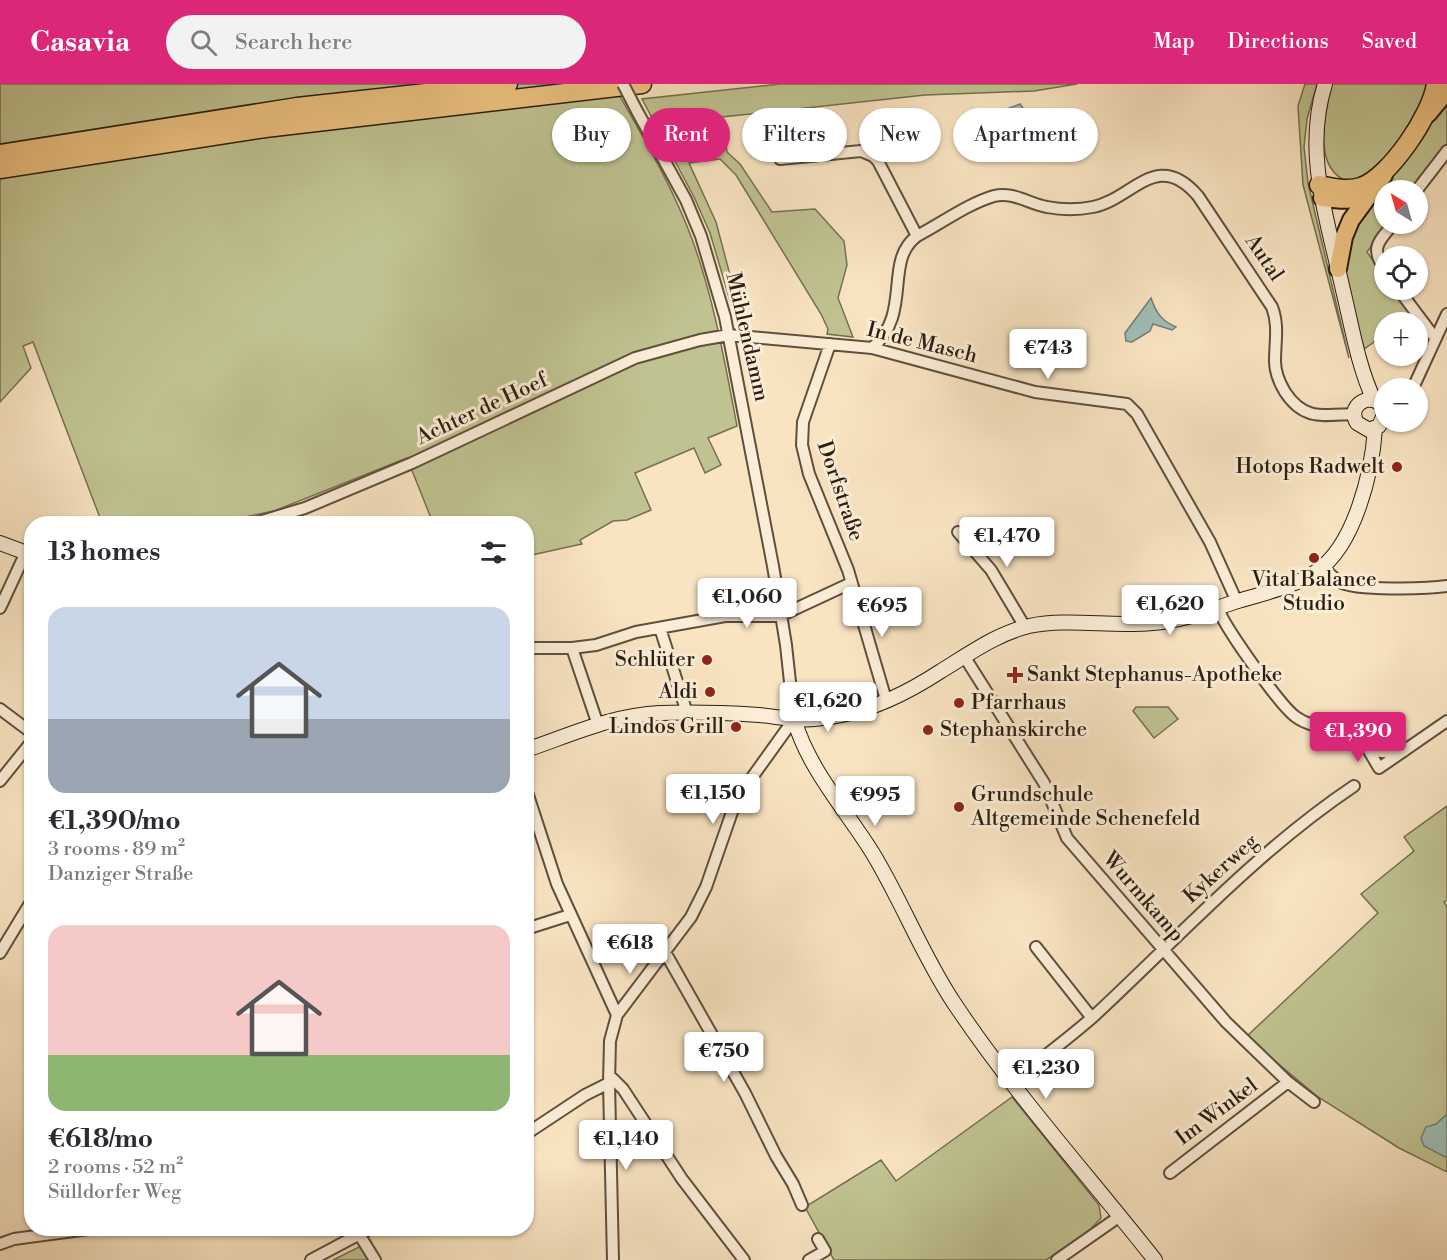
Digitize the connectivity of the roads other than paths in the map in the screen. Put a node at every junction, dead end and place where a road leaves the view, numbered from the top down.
1 (508, 84) edge
2 (622, 84) edge
3 (642, 84) edge
4 (1325, 84) edge
5 (1436, 84) edge
6 (1447, 92) edge
7 (1420, 124) junction
8 (1447, 151) edge
9 (847, 152) edge
10 (0, 154) edge
11 (1389, 166) junction
12 (0, 169) edge
13 (1425, 180) edge
14 (1321, 191) junction
15 (1370, 194) junction
16 (917, 237) junction
17 (1338, 269) junction
18 (1406, 300) edge
19 (1447, 314) edge
20 (729, 335) junction
21 (1435, 338) junction
22 (830, 344) junction
23 (872, 348) junction
24 (1417, 378) edge
25 (1368, 400) junction
26 (1374, 402) edge
27 (1354, 414) junction
28 (1374, 427) edge
29 (1370, 429) junction
30 (278, 516) edge
31 (958, 532) dead end
32 (0, 543) edge
33 (24, 552) edge
34 (24, 563) edge
35 (1323, 567) junction
36 (851, 583) junction
37 (1447, 586) edge
38 (1237, 602) junction
39 (0, 608) edge
40 (1218, 608) junction
41 (780, 616) junction
42 (1025, 627) junction
43 (660, 628) junction
44 (572, 648) junction
45 (534, 649) edge
46 (964, 656) junction
47 (886, 700) junction
48 (0, 709) edge
49 (687, 713) junction
50 (794, 719) junction
51 (1447, 721) edge
52 (598, 725) junction
53 (24, 727) edge
54 (1364, 742) junction
55 (534, 747) edge
56 (24, 751) edge
57 (1404, 751) junction
58 (0, 781) edge
59 (1354, 786) dead end
60 (534, 814) edge
61 (24, 913) edge
62 (570, 915) junction
63 (534, 926) edge
64 (1036, 947) dead end
65 (1163, 949) junction
66 (0, 952) edge
67 (665, 952) junction
68 (616, 1014) junction
69 (1092, 1018) junction
70 (609, 1079) junction
71 (1012, 1082) junction
72 (1288, 1082) junction
73 (1314, 1102) dead end
74 (534, 1129) edge
75 (1170, 1173) dead end
76 (802, 1205) dead end
77 (1120, 1216) junction
78 (30, 1236) edge
79 (355, 1236) edge
80 (360, 1236) edge
81 (818, 1239) dead end
82 (0, 1244) edge
83 (311, 1260) edge
84 (375, 1260) edge
85 (613, 1260) edge
86 (744, 1260) edge
87 (809, 1260) edge
88 (1057, 1260) edge
89 (1155, 1260) edge

1 - 10 highway
2 - 20 street, Mühlendamm, bridge
3 - 12 highway
4 - 14 main road
5 - 7 highway
6 - 7 main road
7 - 11 highway
8 - 13 street
9 - 16 street
11 - 14 highway
11 - 15 main road
14 - 15 main road
14 - 17 main road
15 - 17 main road
16 - 23 street
16 - 27 street, Autal
17 - 25 main road
18 - 21 street
19 - 21 street
20 - 22 street, In de Masch
20 - 30 street, Achter de Hoef
20 - 41 street, Mühlendamm
21 - 24 street
22 - 23 street, In de Masch
22 - 36 street, Dorfstraße
23 - 38 street, In de Masch
25 - 26 main road
25 - 27 main road
27 - 29 main road
28 - 29 main road
29 - 35 main road
31 - 42 street
32 - 33 main road
34 - 39 street
35 - 37 street
35 - 38 main road
36 - 41 street
36 - 47 street, Dorfstraße
38 - 40 main road
40 - 42 main road
40 - 54 street
41 - 43 street
41 - 50 street, Mühlendamm
42 - 46 main road
43 - 44 street
43 - 49 street
44 - 45 street
44 - 52 street
46 - 47 main road
46 - 65 street, Wurmkamp
47 - 50 main road
48 - 53 street
49 - 50 main road
49 - 52 main road
50 - 67 street
50 - 71 main road
51 - 57 street
52 - 55 main road
54 - 57 street
54 - 57 street
56 - 58 street
59 - 65 street, Kykerweg
60 - 62 street
61 - 66 street
62 - 63 street
62 - 68 street
64 - 69 street
65 - 69 street, Kykerweg
65 - 72 street, Wurmkamp
67 - 68 street
67 - 76 street
68 - 70 street
69 - 71 street, Kykerweg
70 - 74 street
70 - 85 street
70 - 86 street
71 - 77 main road
72 - 73 street, Wurmkamp
72 - 75 street, Im Winkel
77 - 88 street
77 - 89 main road
78 - 82 street
79 - 83 street
80 - 84 street
81 - 87 street

